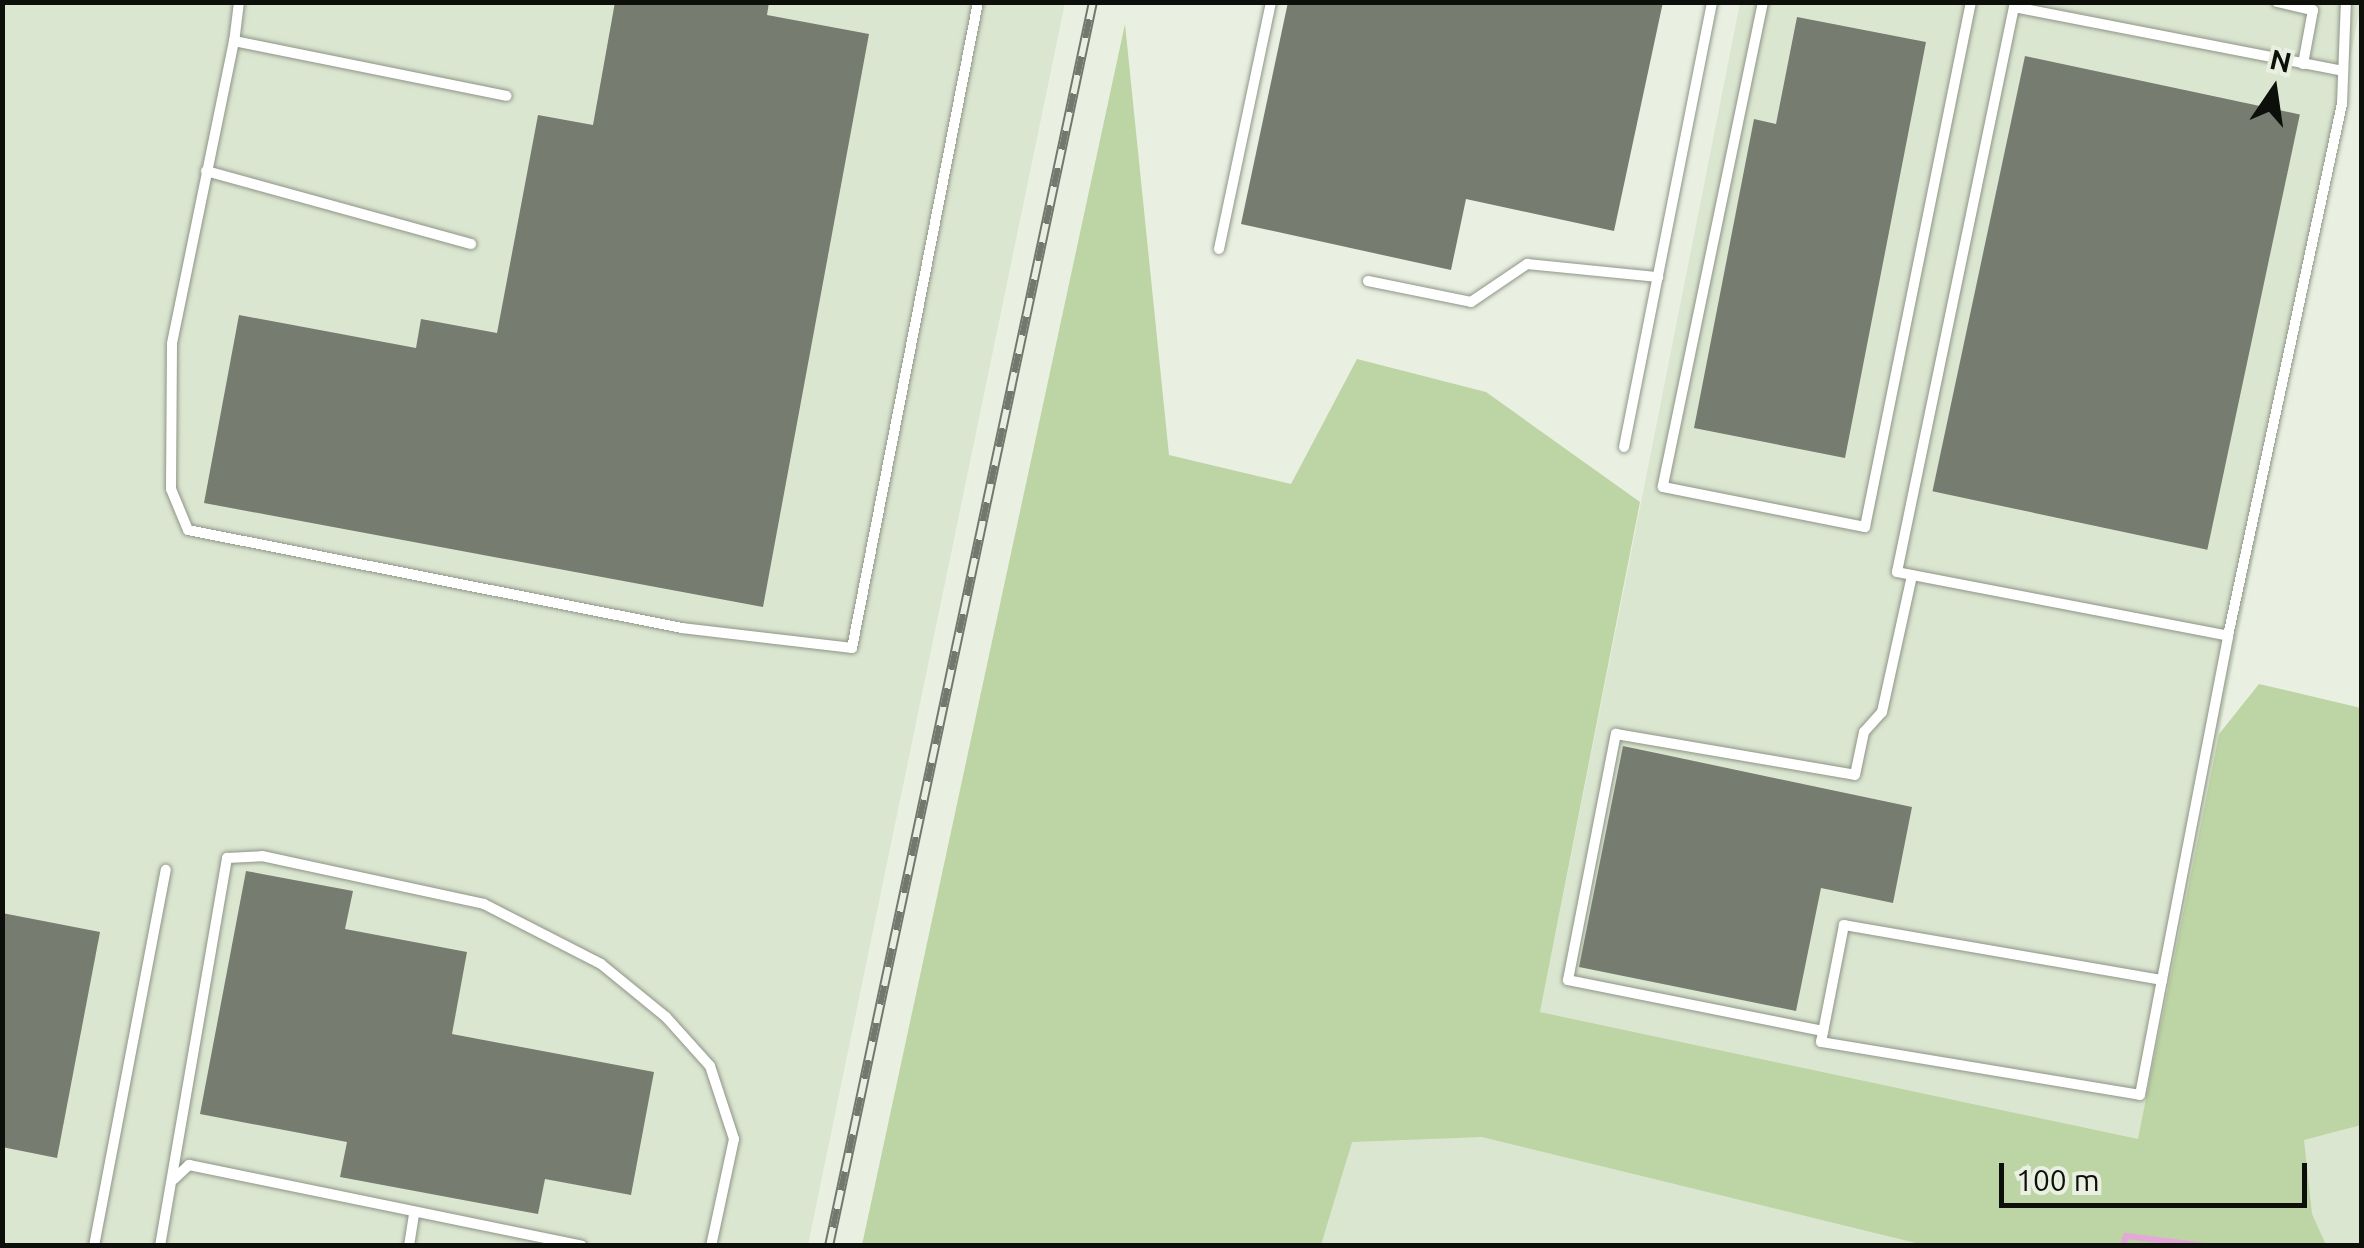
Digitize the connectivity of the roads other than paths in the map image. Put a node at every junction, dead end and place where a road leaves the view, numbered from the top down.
1 (239, 2) edge
2 (978, 2) edge
3 (1271, 2) edge
4 (1712, 2) edge
5 (1764, 2) edge
6 (1971, 2) edge
7 (2277, 2) edge
8 (2346, 2) edge
9 (2014, 5) edge
10 (2038, 7) edge
11 (234, 41) junction
12 (2304, 64) junction
13 (2343, 71) junction
14 (507, 96) dead end
15 (206, 171) junction
16 (471, 244) dead end
17 (1220, 249) dead end
18 (1658, 277) junction
19 (1368, 281) dead end
20 (1624, 448) dead end
21 (1912, 575) junction
22 (2228, 636) junction
23 (166, 870) dead end
24 (2162, 980) junction
25 (1823, 1032) junction
26 (173, 1179) junction
27 (414, 1214) junction
28 (94, 1246) edge
29 (160, 1246) edge
30 (408, 1246) edge
31 (582, 1246) edge
32 (712, 1246) edge

1 - 11 lane
2 - 15 lane
3 - 17 lane
4 - 18 lane
5 - 6 lane
7 - 12 lane
8 - 13 lane
9 - 10 lane
9 - 21 lane
10 - 12 lane
11 - 14 lane
11 - 15 lane
12 - 13 lane
13 - 22 lane
15 - 16 lane
18 - 19 lane
18 - 20 lane
21 - 22 lane
21 - 25 lane
22 - 24 lane
23 - 28 lane
24 - 25 lane
24 - 25 lane
26 - 27 lane
26 - 29 lane
26 - 32 lane
27 - 30 lane
27 - 31 lane

